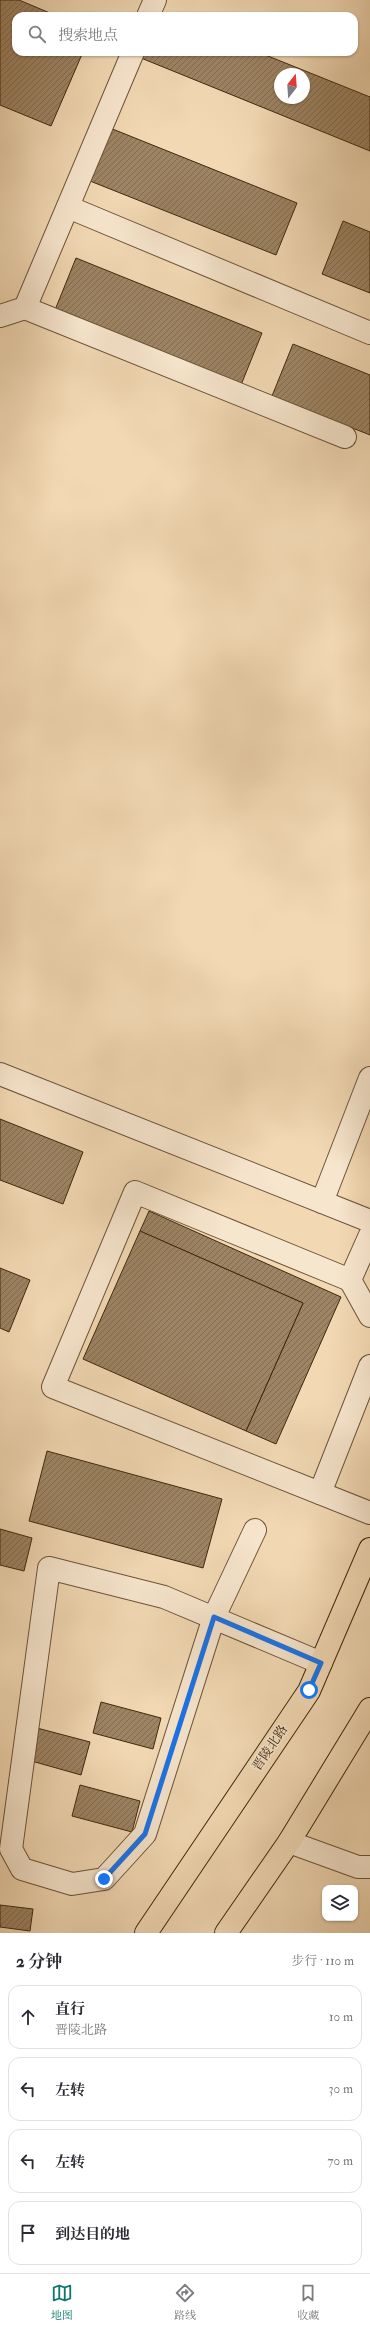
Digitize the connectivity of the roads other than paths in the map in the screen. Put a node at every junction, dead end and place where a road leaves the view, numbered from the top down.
1 (155, 0) edge
2 (150, 12) edge
3 (131, 56) edge
4 (68, 207) junction
5 (25, 308) junction
6 (0, 316) edge
7 (370, 333) edge
8 (345, 437) dead end
9 (0, 1074) edge
10 (370, 1078) edge
11 (322, 1202) junction
12 (370, 1221) edge
13 (370, 1235) edge
14 (350, 1280) junction
15 (370, 1316) edge
16 (370, 1366) edge
17 (320, 1493) junction
18 (370, 1513) edge
19 (255, 1530) dead end
20 (370, 1549) edge
21 (214, 1617) junction
22 (321, 1663) junction
23 (370, 1709) edge
24 (289, 1842) junction
25 (370, 1867) edge
26 (146, 1933) edge
27 (226, 1933) edge

1 - 2 street
3 - 4 street
4 - 5 street
4 - 7 street
5 - 6 street
5 - 8 street
9 - 11 street
10 - 11 street
11 - 12 street
13 - 14 street
14 - 15 street
14 - 17 street
16 - 17 street
17 - 18 street
19 - 21 street
20 - 22 main road, 晋陵北路
21 - 21 street
21 - 22 street
22 - 26 main road, 晋陵北路
23 - 24 main road
24 - 25 street
24 - 27 main road

